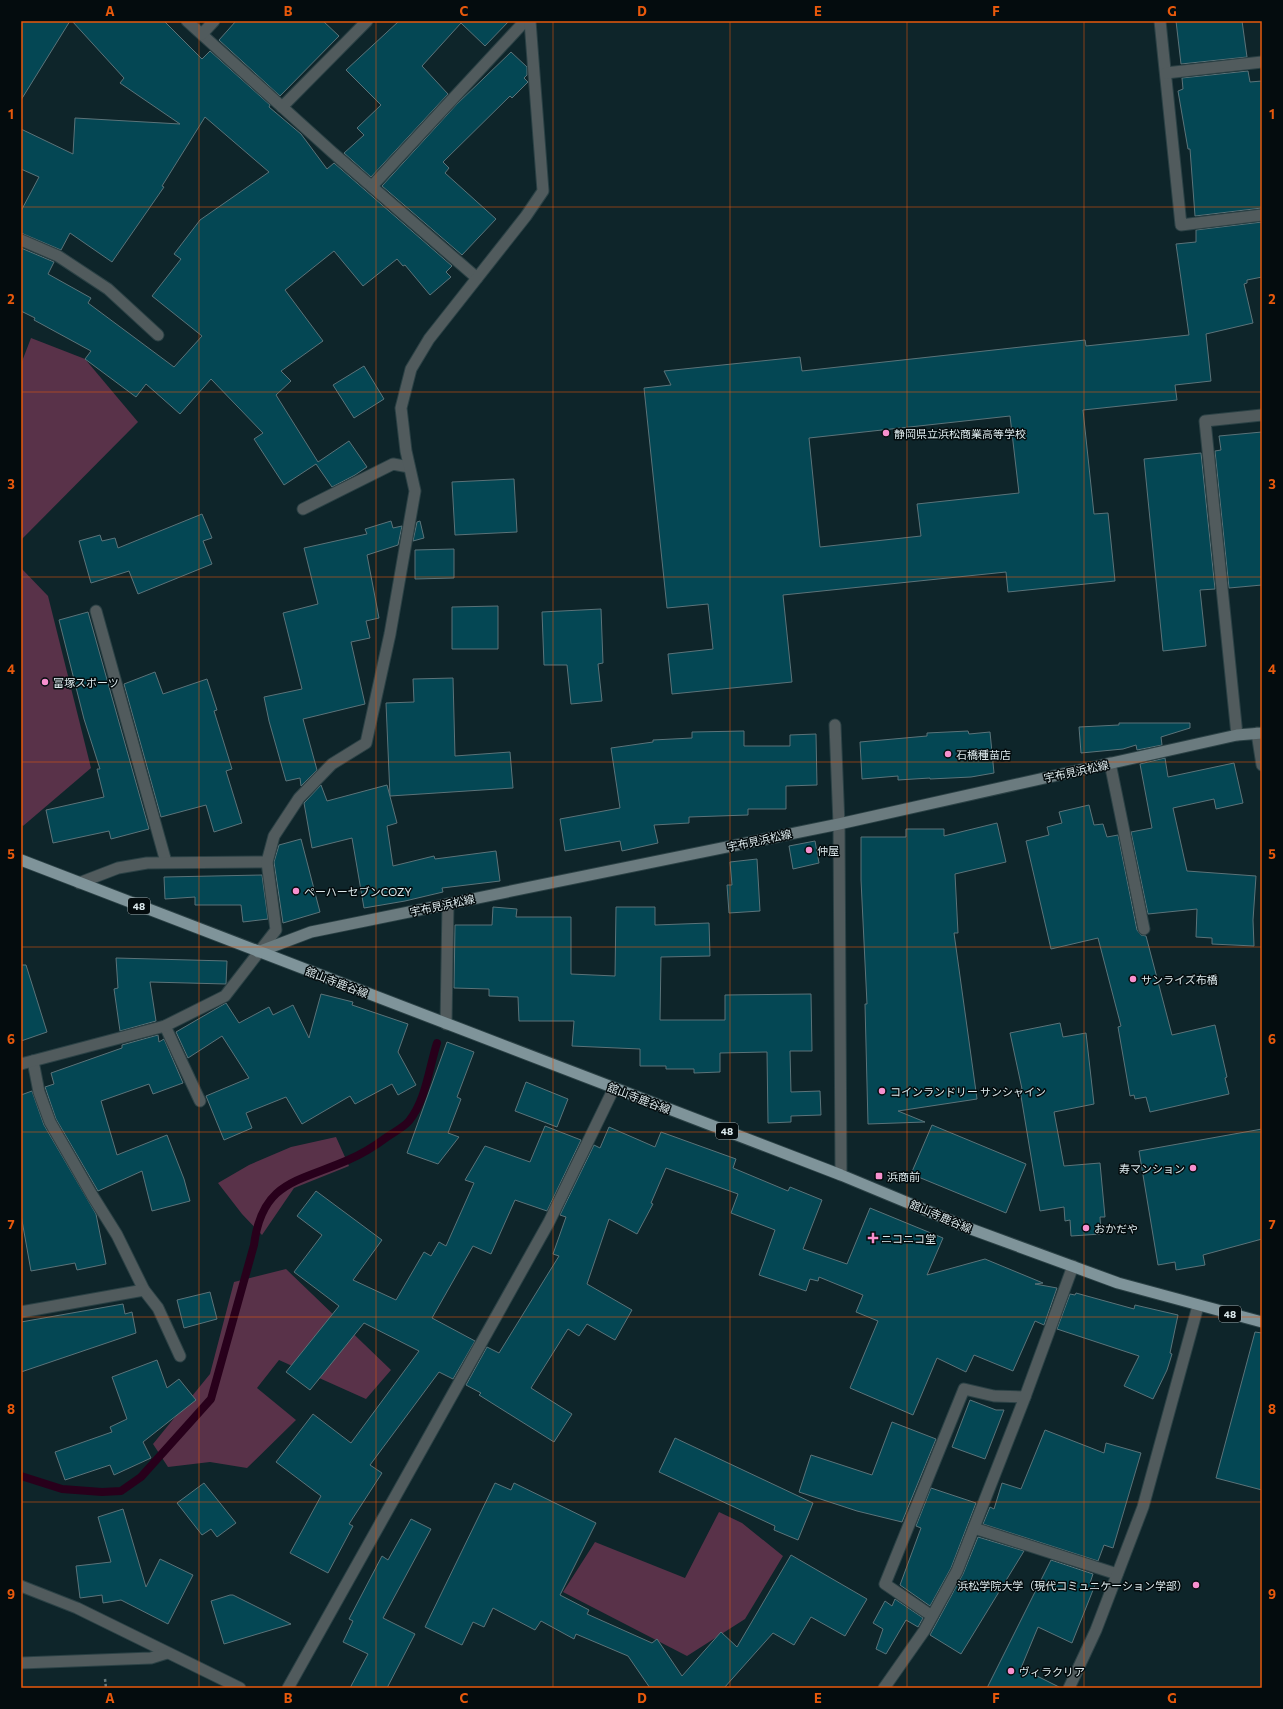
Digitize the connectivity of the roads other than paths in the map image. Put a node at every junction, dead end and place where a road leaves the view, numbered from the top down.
1 (187, 21) edge
2 (214, 21) edge
3 (367, 21) edge
4 (525, 21) edge
5 (530, 21) edge
6 (1160, 21) edge
7 (202, 34) junction
8 (1262, 62) edge
9 (1166, 73) junction
10 (282, 107) junction
11 (372, 186) junction
12 (1262, 215) edge
13 (21, 240) edge
14 (477, 278) junction
15 (158, 335) dead end
16 (1262, 415) edge
17 (409, 467) junction
18 (303, 509) dead end
19 (96, 611) dead end
20 (835, 725) dead end
21 (1259, 733) edge
22 (1237, 735) junction
23 (1110, 763) junction
24 (1262, 765) edge
25 (839, 824) junction
26 (21, 860) edge
27 (166, 862) junction
28 (267, 862) junction
29 (79, 883) junction
30 (448, 904) junction
31 (1144, 929) dead end
32 (258, 952) junction
33 (446, 1024) junction
34 (165, 1026) junction
35 (33, 1061) junction
36 (21, 1064) edge
37 (614, 1088) junction
38 (200, 1101) dead end
39 (841, 1175) junction
40 (1073, 1266) junction
41 (144, 1290) junction
42 (1198, 1306) junction
43 (21, 1312) edge
44 (1262, 1322) edge
45 (180, 1356) dead end
46 (1025, 1397) junction
47 (974, 1528) junction
48 (1117, 1574) junction
49 (21, 1586) edge
50 (932, 1616) junction
51 (167, 1653) junction
52 (21, 1663) edge
53 (240, 1688) edge
54 (288, 1688) edge
55 (884, 1688) edge
56 (1069, 1688) edge

1 - 7 street
2 - 7 street
3 - 10 street
4 - 11 street
5 - 14 street
6 - 9 street
7 - 10 street
8 - 9 street
9 - 12 street
10 - 11 street
11 - 14 street
13 - 15 street
14 - 17 street
16 - 22 street
17 - 18 street
17 - 28 street
19 - 27 street
20 - 25 street
21 - 22 main road, 宇布見浜松線
21 - 24 street
22 - 23 main road, 宇布見浜松線
23 - 25 main road, 宇布見浜松線
23 - 31 street
25 - 30 main road, 宇布見浜松線
25 - 39 street
26 - 29 main road, 舘山寺鹿谷線 / 48
27 - 28 street
27 - 29 street
28 - 32 street
29 - 32 main road, 舘山寺鹿谷線 / 48
30 - 32 main road, 宇布見浜松線
30 - 33 street
32 - 33 main road, 舘山寺鹿谷線 / 48
32 - 34 street
33 - 37 main road, 舘山寺鹿谷線 / 48
34 - 35 street
34 - 38 street
35 - 36 street
35 - 41 street
37 - 39 main road, 舘山寺鹿谷線 / 48
37 - 54 street
39 - 40 main road, 舘山寺鹿谷線 / 48
40 - 42 main road, 舘山寺鹿谷線 / 48
40 - 46 street
41 - 43 street
41 - 45 street
42 - 44 main road, 舘山寺鹿谷線 / 48
42 - 48 street
46 - 47 street
46 - 50 street
47 - 48 street
47 - 50 street
48 - 56 street
49 - 51 street
50 - 55 street
51 - 52 street
51 - 53 street

